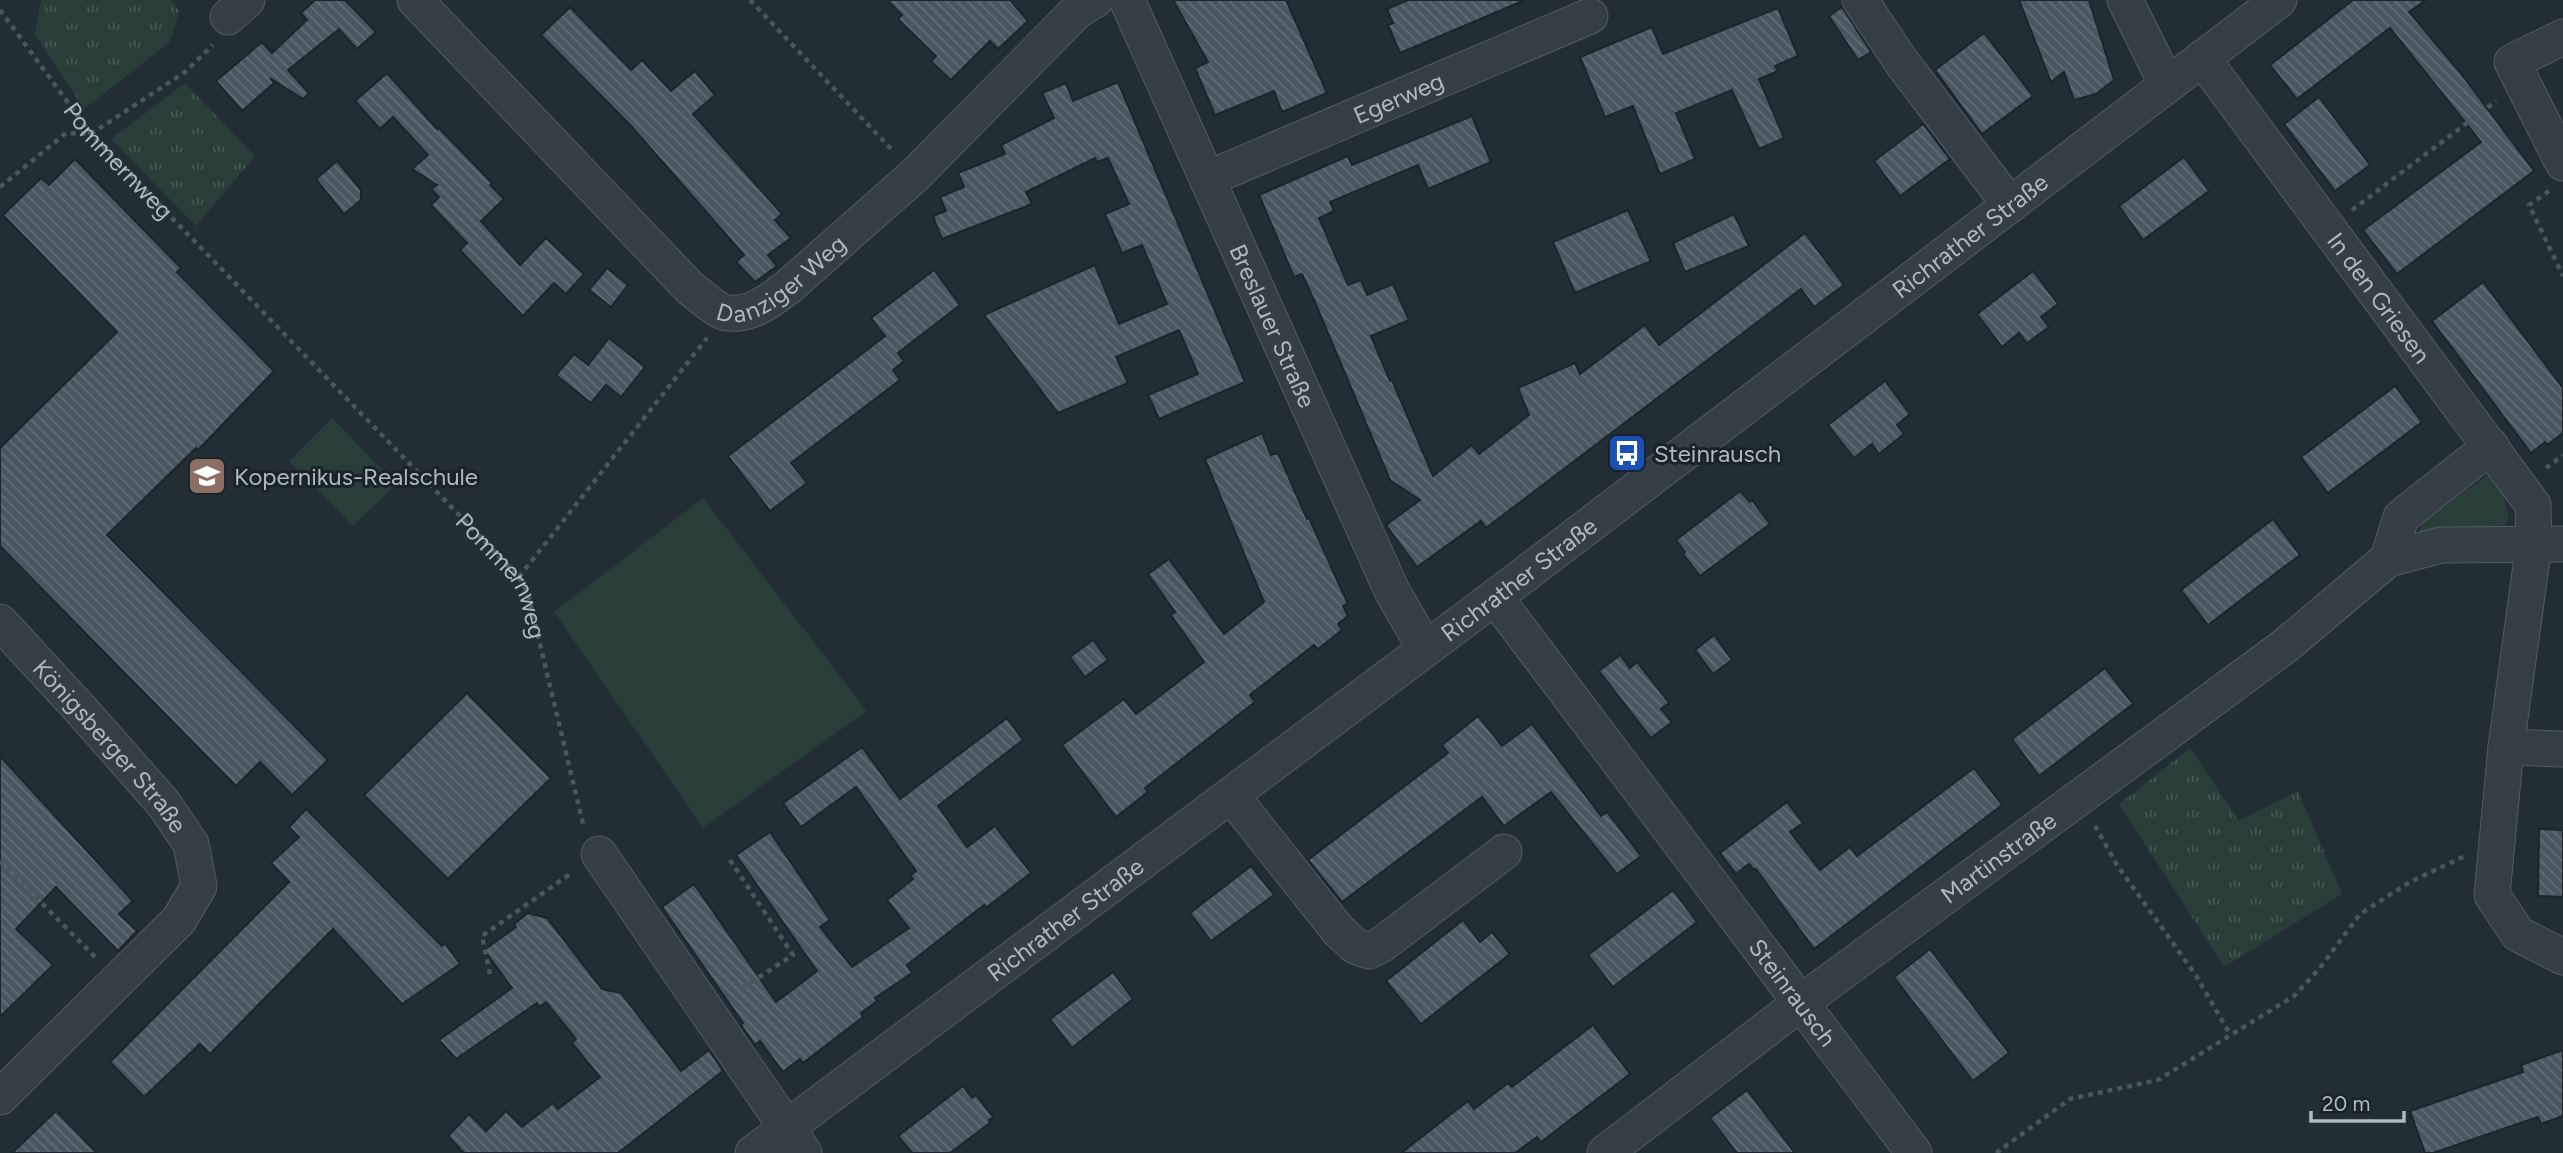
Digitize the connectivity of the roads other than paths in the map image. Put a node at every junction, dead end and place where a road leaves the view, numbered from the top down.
1 (415, 0) edge
2 (1127, 0) edge
3 (1860, 0) edge
4 (2125, 0) edge
5 (2279, 0) edge
6 (1080, 4) edge
7 (1590, 16) dead end
8 (2563, 37) edge
9 (2202, 58) junction
10 (2167, 85) junction
11 (2557, 176) edge
12 (1207, 180) junction
13 (2010, 205) junction
14 (2491, 446) junction
15 (2548, 544) edge
16 (2388, 559) junction
17 (1495, 597) junction
18 (0, 622) edge
19 (1425, 649) junction
20 (2507, 747) junction
21 (2563, 749) edge
22 (1231, 795) junction
23 (1504, 852) dead end
24 (598, 854) road end
25 (2563, 957) edge
26 (1800, 1004) junction
27 (0, 1097) edge
28 (795, 1140) edge
29 (753, 1153) edge
30 (1605, 1153) edge
31 (1914, 1153) edge

1 - 6 street, Danziger Weg
2 - 12 street, Breslauer Straße
3 - 13 street
4 - 10 street
5 - 9 street, Richrather Straße
7 - 12 street, Egerweg
8 - 11 street
9 - 10 street, Richrather Straße
9 - 14 street, In den Griesen
10 - 13 street, Richrather Straße
12 - 19 street, Breslauer Straße
13 - 17 street, Richrather Straße
14 - 15 street, In den Griesen
14 - 16 street
15 - 16 street, Martinstraße
15 - 20 street, In den Griesen
16 - 26 street, Martinstraße
17 - 19 street, Richrather Straße
17 - 26 street, Steinrausch
18 - 27 street, Königsberger Straße
19 - 22 street, Richrather Straße
20 - 21 street
20 - 25 street, In den Griesen
22 - 23 street
22 - 28 street, Richrather Straße
24 - 28 street
26 - 30 street, Martinstraße
26 - 31 street, Steinrausch
28 - 29 street, Richrather Straße

